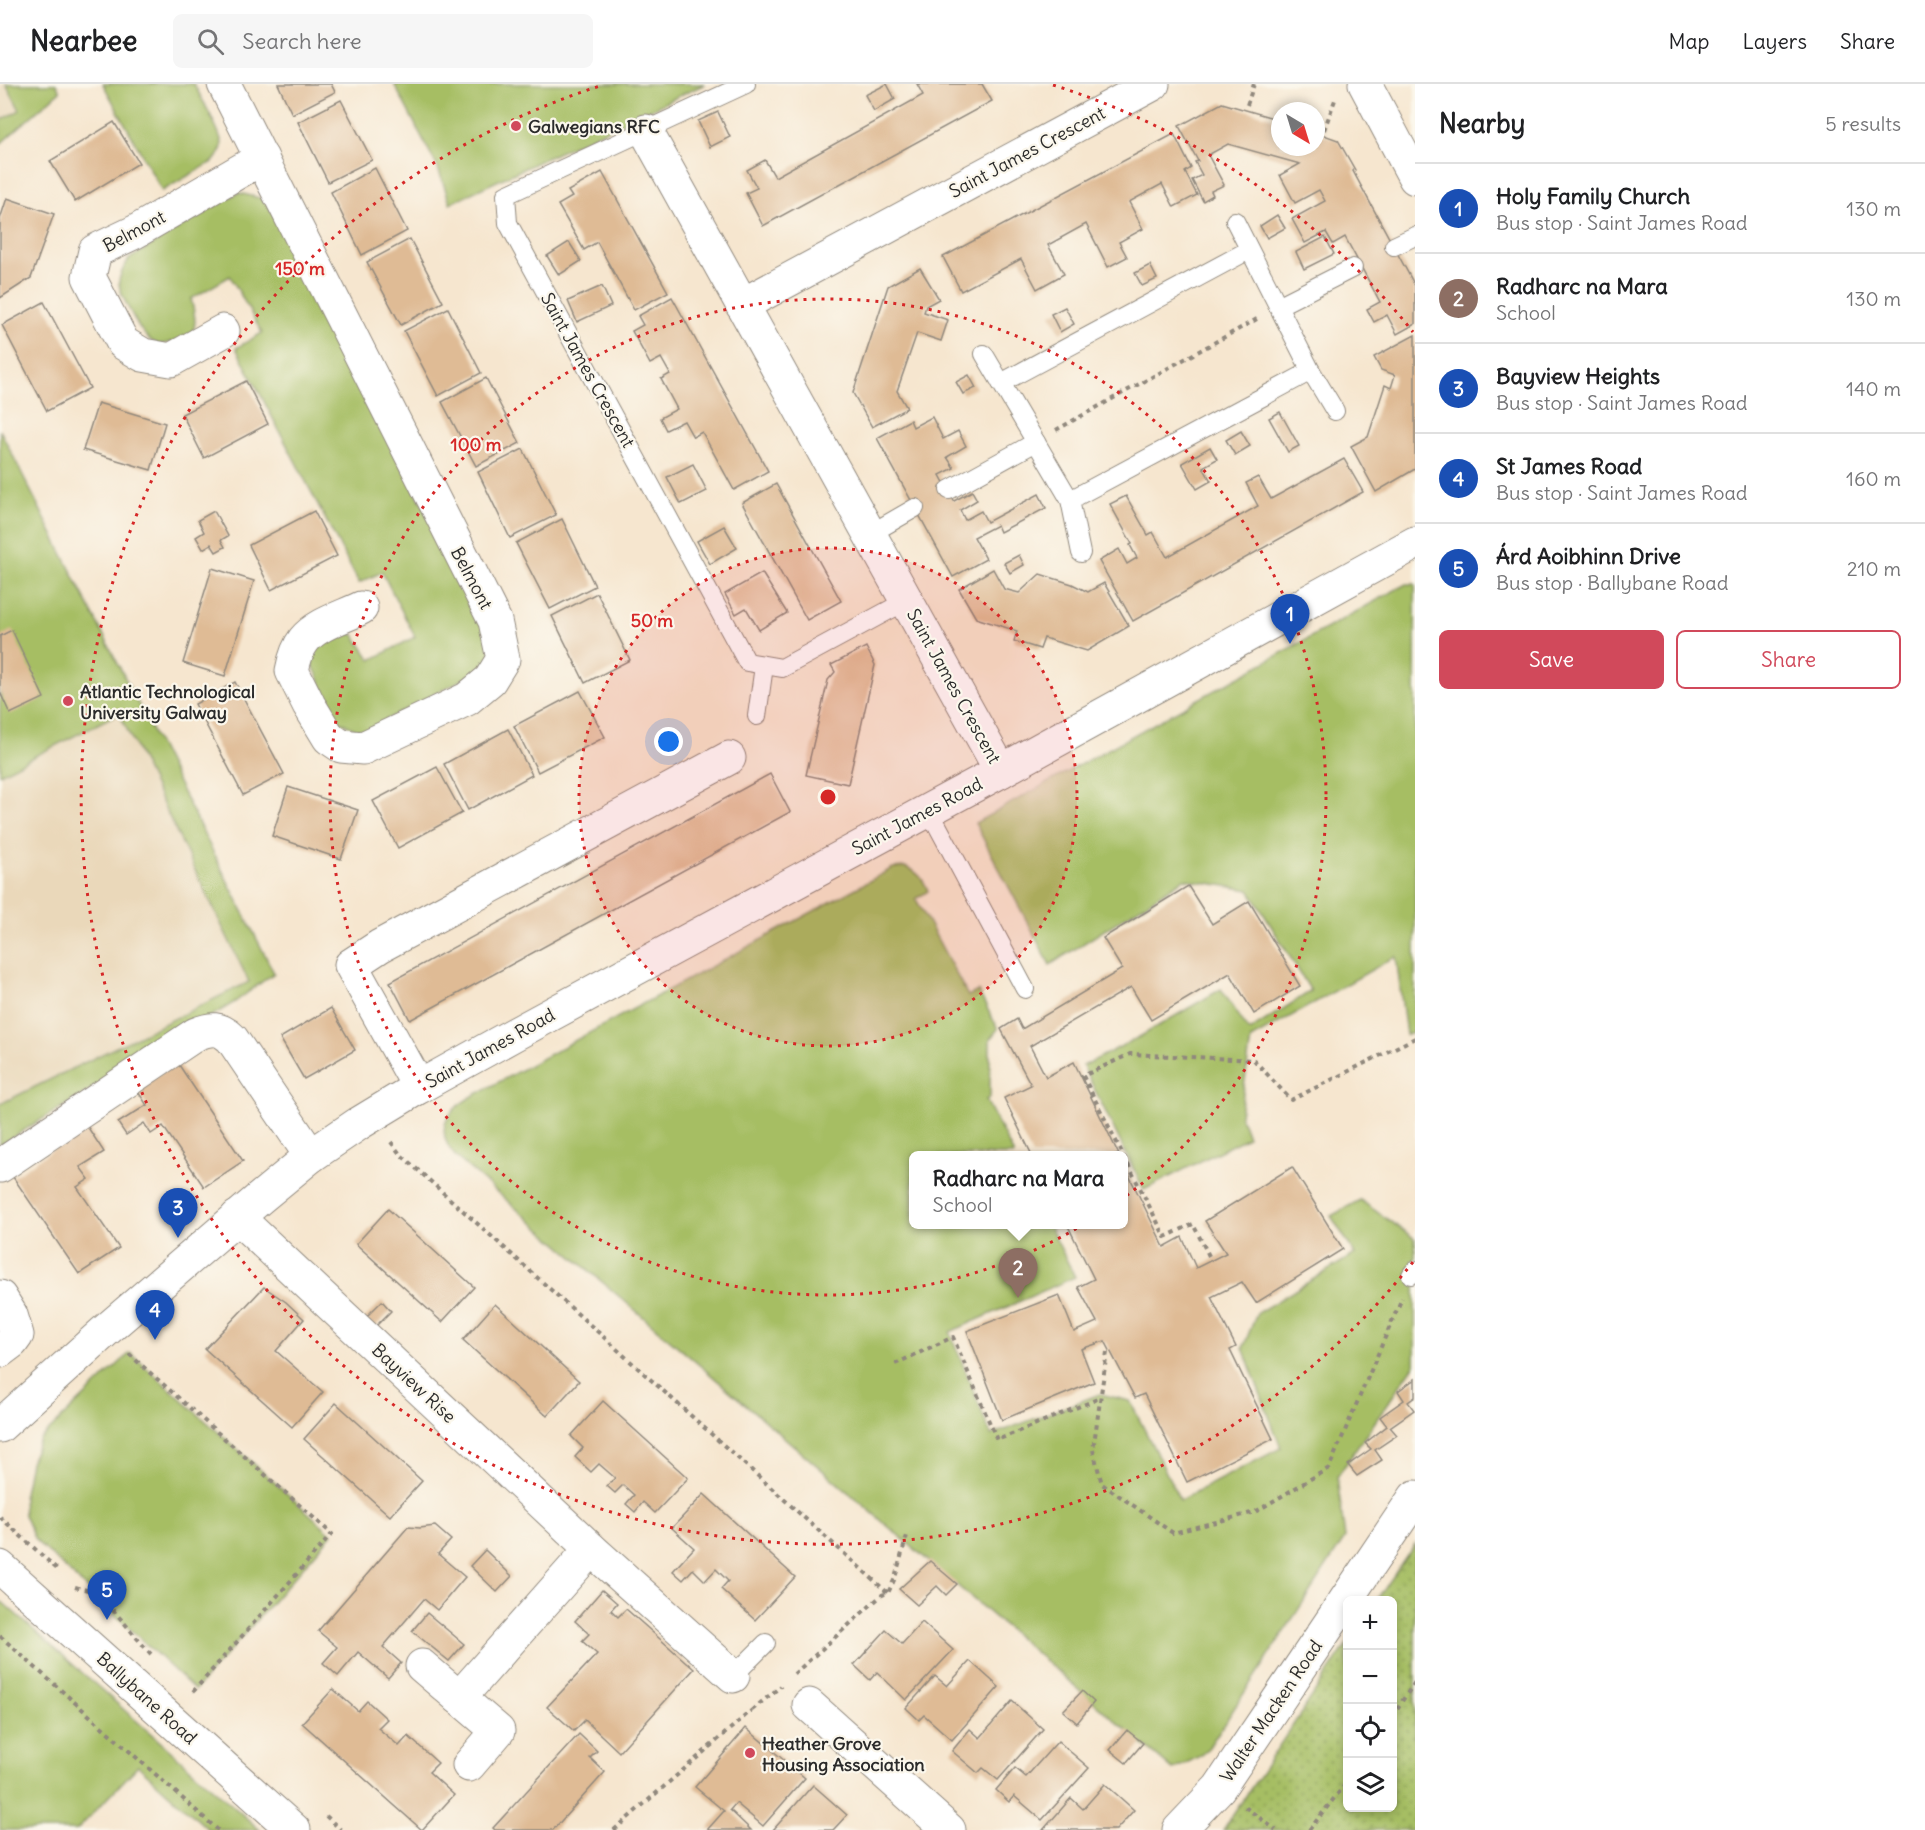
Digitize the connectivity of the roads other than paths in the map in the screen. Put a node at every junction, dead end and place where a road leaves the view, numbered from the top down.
1 (224, 84) edge
2 (746, 84) edge
3 (1153, 84) edge
4 (1351, 90) edge
5 (646, 131) junction
6 (262, 158) junction
7 (1415, 177) edge
8 (1235, 221) dead end
9 (1415, 236) edge
10 (1394, 246) dead end
11 (1249, 250) junction
12 (1353, 268) dead end
13 (742, 305) junction
14 (1278, 306) junction
15 (223, 331) dead end
16 (984, 354) dead end
17 (1311, 371) junction
18 (1001, 382) junction
19 (1335, 411) dead end
20 (1036, 442) junction
21 (948, 490) dead end
22 (1070, 500) junction
23 (915, 508) dead end
24 (870, 534) junction
25 (1415, 543) edge
26 (1081, 553) dead end
27 (906, 601) junction
28 (361, 608) dead end
29 (764, 666) junction
30 (758, 716) dead end
31 (729, 758) dead end
32 (1001, 771) junction
33 (929, 810) junction
34 (1025, 989) dead end
35 (419, 1087) junction
36 (311, 1156) junction
37 (0, 1166) edge
38 (237, 1217) junction
39 (0, 1297) edge
40 (0, 1351) edge
41 (0, 1426) edge
42 (1415, 1497) edge
43 (591, 1549) junction
44 (0, 1567) edge
45 (766, 1643) dead end
46 (422, 1666) dead end
47 (733, 1676) joint
48 (459, 1698) junction
49 (809, 1706) road end
50 (469, 1765) dead end
51 (294, 1830) edge
52 (949, 1830) edge
53 (1179, 1830) edge

1 - 6 street, Belmont
2 - 5 lane, Saint James Crescent
3 - 13 street, Saint James Crescent
4 - 7 street
5 - 13 street, Saint James Crescent
5 - 29 lane, Saint James Crescent
6 - 15 street, Belmont
6 - 28 street, Belmont
8 - 11 lane
9 - 10 lane
11 - 14 lane
11 - 18 lane
12 - 14 lane
13 - 24 street, Saint James Crescent
14 - 17 lane
16 - 18 lane
17 - 19 lane
17 - 22 lane
18 - 20 lane
20 - 21 lane
20 - 22 lane
22 - 26 lane
23 - 24 lane
24 - 27 street, Saint James Crescent
25 - 32 street, Saint James Road
27 - 29 lane, Saint James Crescent
27 - 32 street, Saint James Crescent
29 - 30 lane
31 - 35 street, Saint James Road
32 - 33 street, Saint James Road
33 - 34 lane
33 - 35 street, Saint James Road
35 - 36 street, Saint James Road
36 - 37 street
36 - 38 street, Saint James Road
38 - 41 street, Saint James Road
38 - 43 street, Bayview Rise
39 - 40 street
42 - 53 street, Walter Macken Road
43 - 47 street, Bayview Rise
43 - 48 street
44 - 51 street, Ballybane Road
45 - 47 lane
46 - 48 street
48 - 50 street
49 - 52 street

